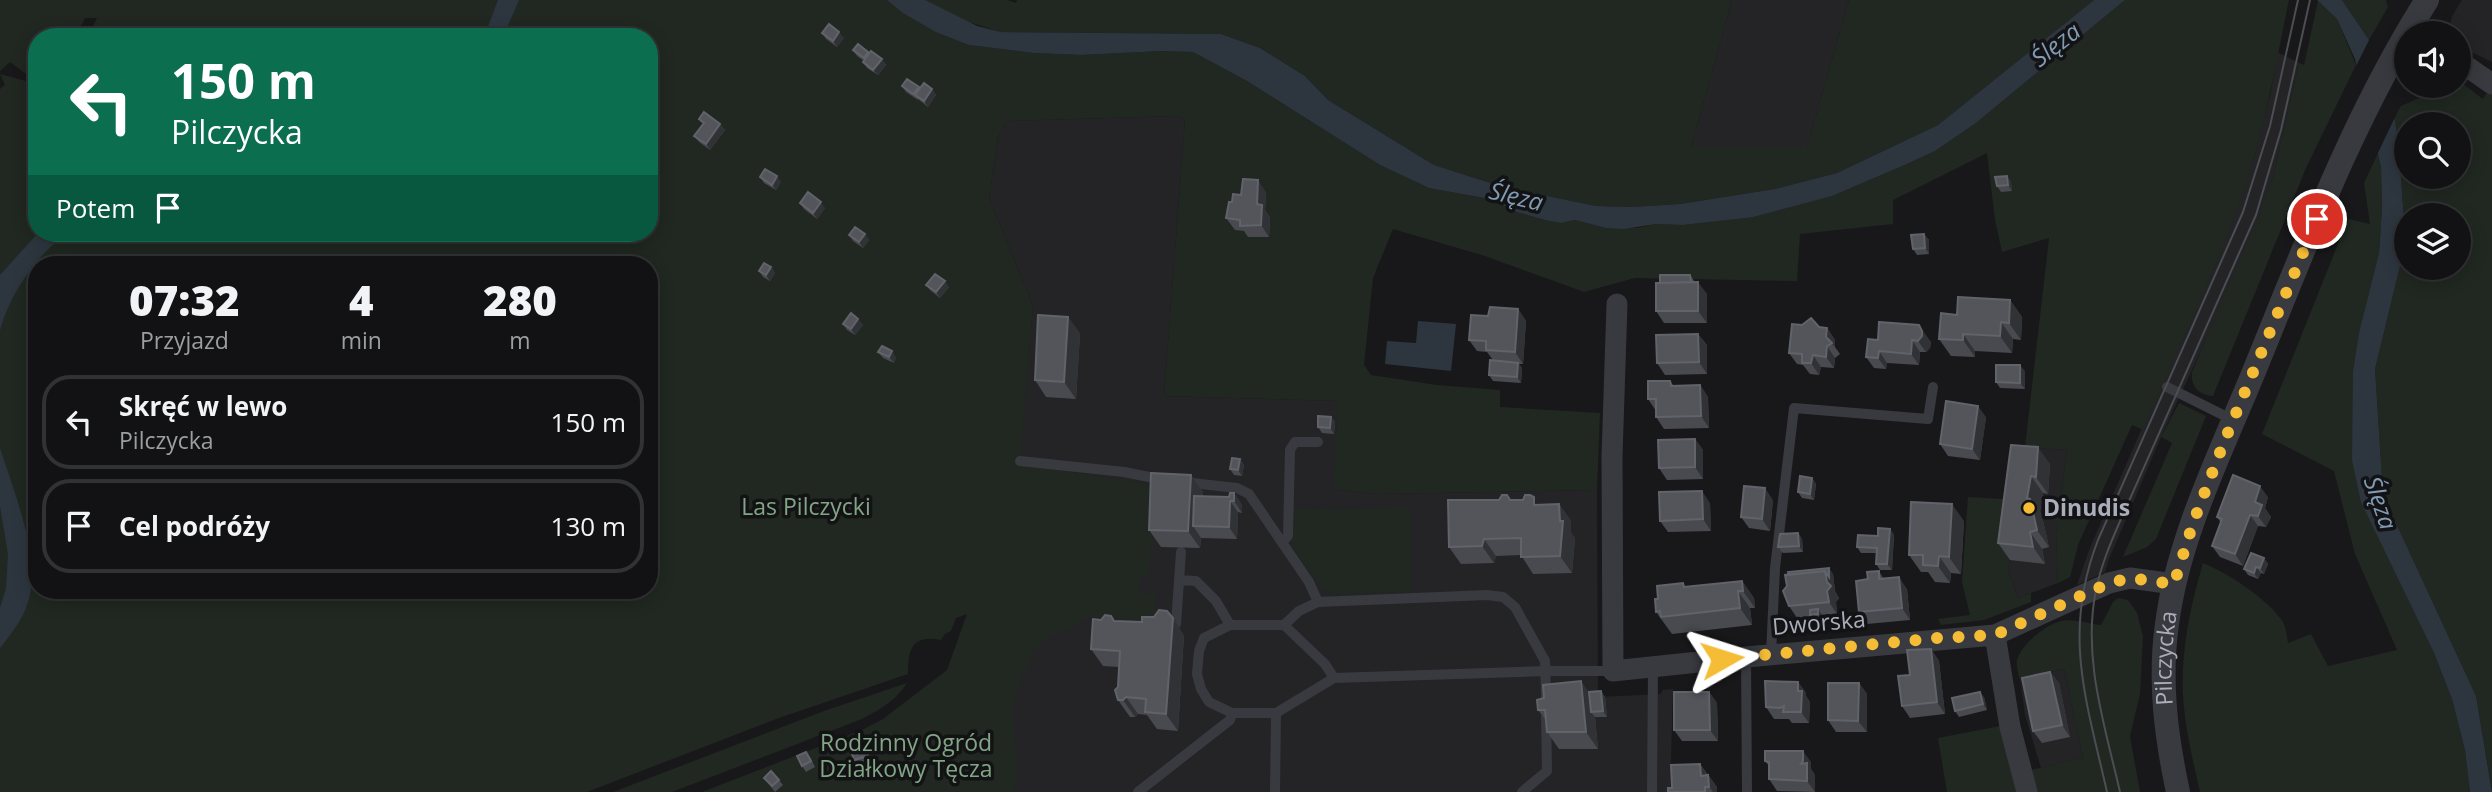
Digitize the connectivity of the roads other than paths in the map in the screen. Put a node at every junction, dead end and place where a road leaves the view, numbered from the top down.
1 (2427, 0) edge
2 (2420, 21) edge
3 (2394, 65) edge
4 (2471, 69) edge
5 (2492, 84) edge
6 (1617, 304) dead end
7 (1933, 387) dead end
8 (2167, 387) dead end
9 (2233, 420) junction
10 (1318, 442) dead end
11 (1020, 461) dead end
12 (1282, 542) junction
13 (1181, 552) dead end
14 (1179, 580) junction
15 (2174, 584) junction
16 (1318, 603) junction
17 (1176, 624) edge
18 (1230, 625) junction
19 (1284, 625) junction
20 (1995, 635) junction
21 (1771, 654) junction
22 (1746, 657) junction
23 (1653, 668) junction
24 (1546, 671) junction
25 (1613, 671) junction
26 (1334, 678) junction
27 (1232, 713) junction
28 (1276, 713) junction
29 (1138, 792) edge
30 (1275, 792) edge
31 (1522, 792) edge
32 (1652, 792) edge
33 (1747, 792) edge
34 (2027, 792) edge
35 (2178, 792) edge

1 - 2 street
3 - 9 street, Pilczycka
4 - 5 street
6 - 25 street
7 - 21 lane
8 - 9 lane
9 - 15 street, Pilczycka
10 - 12 lane
11 - 12 lane
12 - 16 lane
13 - 14 lane
14 - 17 lane
14 - 18 lane
15 - 20 street, Dworska
15 - 35 street, Pilczycka
16 - 19 lane
16 - 24 lane
18 - 19 lane
18 - 27 lane
19 - 26 lane
20 - 21 street, Dworska
20 - 34 street
21 - 22 street, Dworska
22 - 23 street, Dworska
22 - 33 lane
23 - 25 street, Dworska
23 - 32 lane
24 - 25 lane
24 - 26 lane
24 - 31 lane
26 - 28 lane
27 - 28 lane
27 - 29 lane
28 - 30 lane

